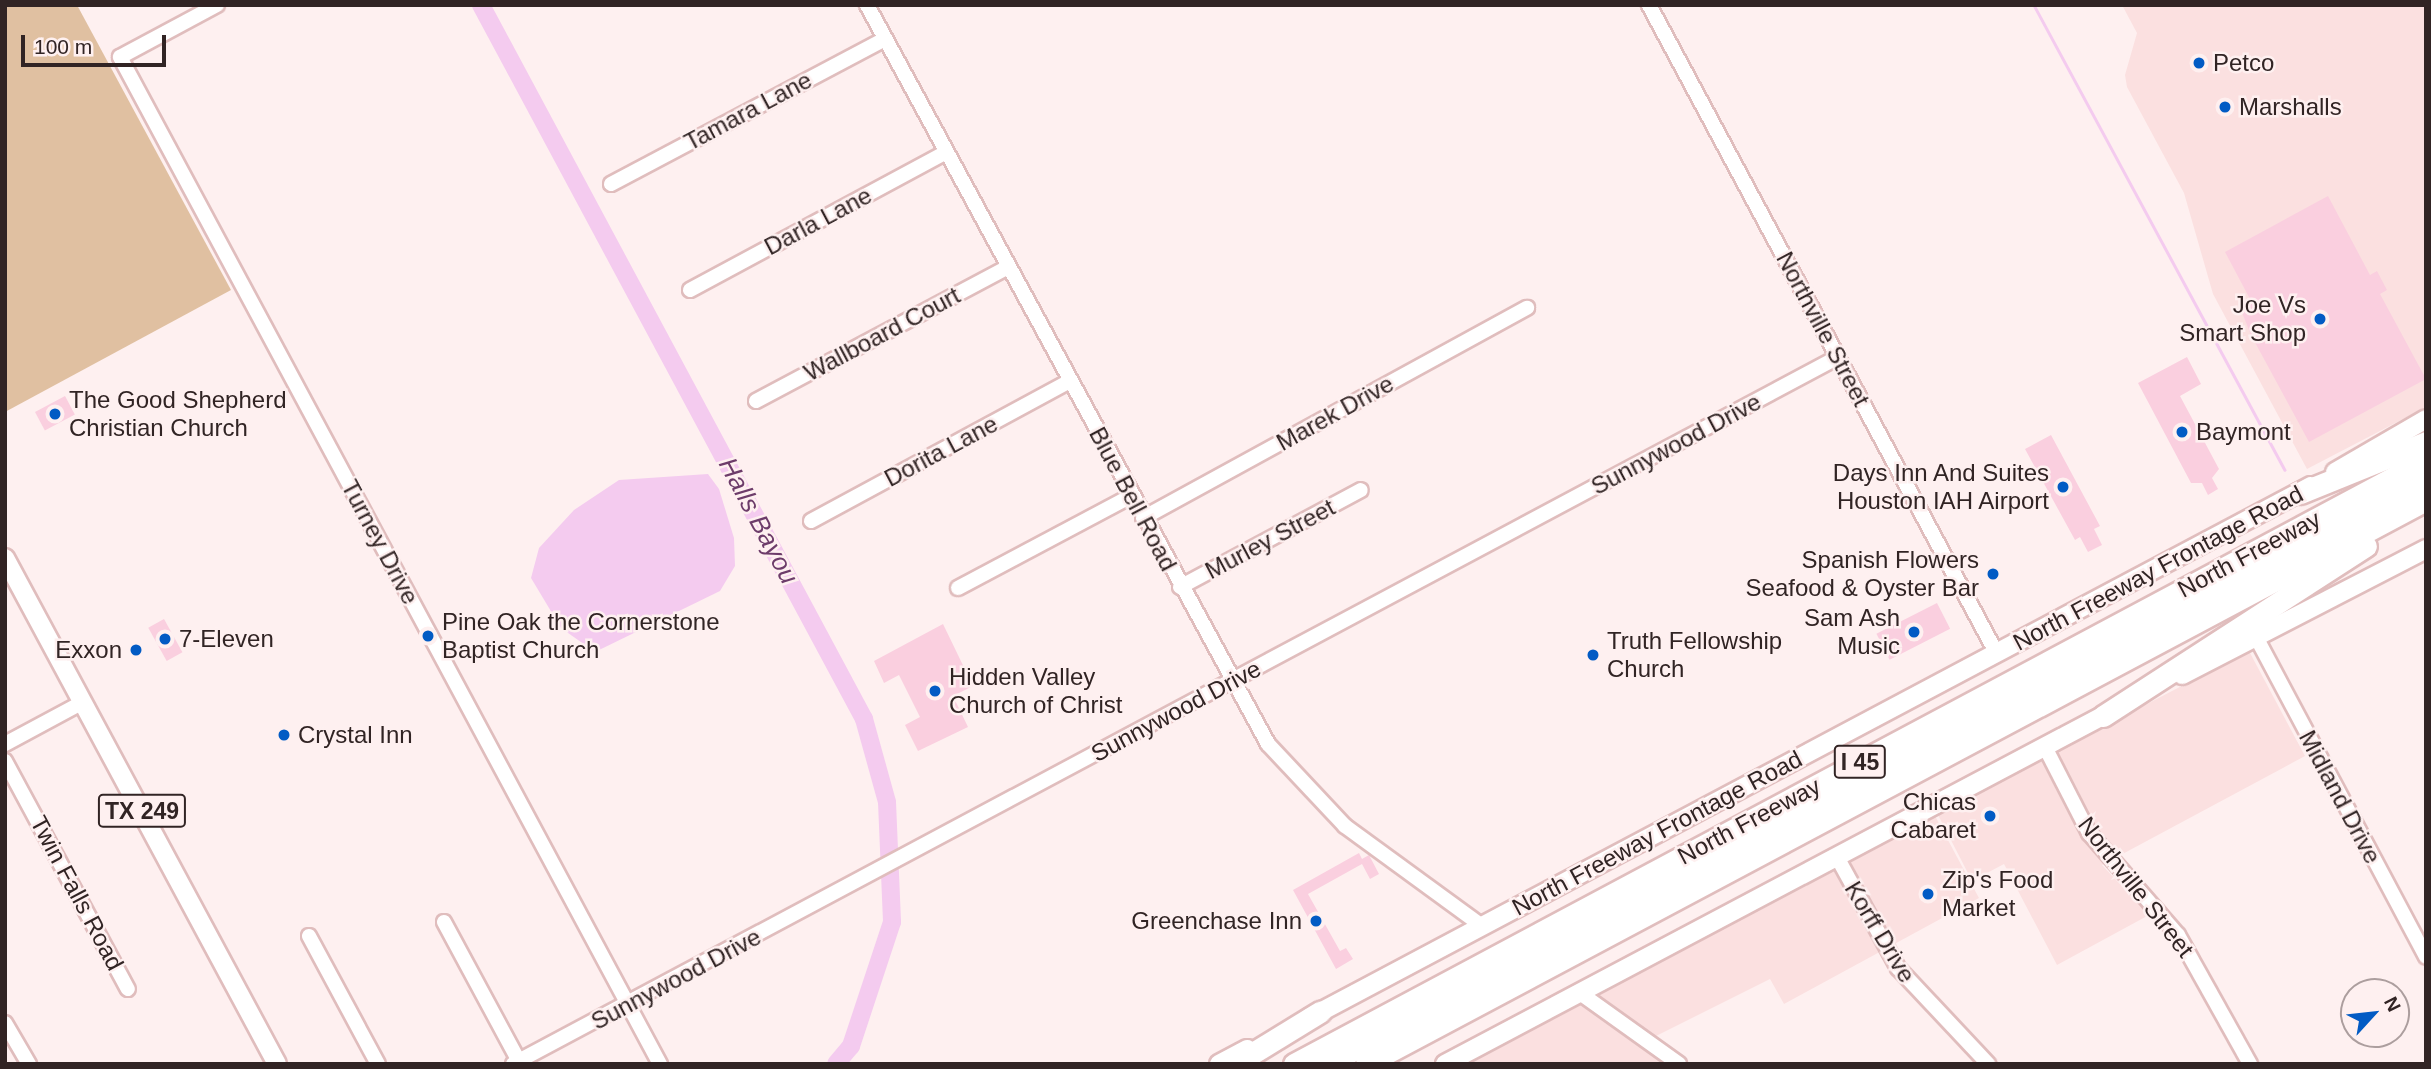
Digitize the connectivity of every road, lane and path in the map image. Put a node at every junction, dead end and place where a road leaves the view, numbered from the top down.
1 (217, 5) edge
2 (867, 5) edge
3 (1649, 5) edge
4 (885, 39) junction
5 (946, 152) junction
6 (611, 184) dead end
7 (1008, 267) junction
8 (690, 290) dead end
9 (1527, 309) dead end
10 (1838, 358) junction
11 (1070, 381) junction
12 (756, 401) dead end
13 (2426, 419) edge
14 (2426, 442) edge
15 (2426, 460) edge
16 (2426, 482) edge
17 (1361, 490) dead end
18 (2300, 493) junction
19 (1131, 496) junction
20 (2426, 500) edge
21 (1143, 518) junction
22 (2388, 520) junction
23 (811, 521) dead end
24 (2426, 549) edge
25 (5, 558) edge
26 (1180, 587) junction
27 (958, 588) dead end
28 (2256, 637) junction
29 (1997, 654) junction
30 (1231, 681) junction
31 (83, 702) junction
32 (2103, 716) junction
33 (5, 744) edge
34 (2045, 747) junction
35 (5, 761) edge
36 (1837, 857) junction
37 (444, 922) dead end
38 (1482, 926) junction
39 (309, 936) dead end
40 (2426, 957) edge
41 (128, 989) dead end
42 (1580, 993) junction
43 (628, 1005) junction
44 (1320, 1012) junction
45 (5, 1023) edge
46 (516, 1062) edge
47 (29, 1064) edge
48 (277, 1064) edge
49 (379, 1064) edge
50 (660, 1064) edge
51 (1219, 1064) edge
52 (1235, 1064) edge
53 (1294, 1064) edge
54 (1327, 1064) edge
55 (1366, 1064) edge
56 (1446, 1064) edge
57 (1679, 1064) edge
58 (1988, 1064) edge
59 (2250, 1064) edge

1 - 43 street, Turney Drive
2 - 4 street, Blue Bell Road
3 - 10 street, Northville Street
4 - 5 street, Blue Bell Road
4 - 6 street, Tamara Lane
5 - 7 street, Blue Bell Road
5 - 8 street, Darla Lane
7 - 11 street, Blue Bell Road
7 - 12 street, Wallboard Court
9 - 21 street, Marek Drive
10 - 29 street, Northville Street
10 - 30 street, Sunnywood Drive
11 - 19 street, Blue Bell Road
11 - 23 street, Dorita Lane
13 - 18 main road, North Freeway Frontage Road
14 - 18 highway
15 - 53 highway, North Freeway / I 45
16 - 54 highway, North Freeway / I 45
17 - 26 street, Murley Street
18 - 29 main road, North Freeway Frontage Road
19 - 21 street, Blue Bell Road
19 - 27 street
20 - 22 highway, North Freeway / I 45
21 - 26 street, Blue Bell Road
22 - 32 highway
22 - 55 highway, North Freeway / I 45
24 - 28 main road
25 - 31 main road, TX 249
26 - 30 street, Blue Bell Road
28 - 32 main road
28 - 40 street, Midland Drive
29 - 38 main road, North Freeway Frontage Road
30 - 38 street, Blue Bell Road
30 - 43 street, Sunnywood Drive
31 - 33 street
31 - 48 main road, TX 249
32 - 34 main road
34 - 36 main road
34 - 59 street, Northville Street
35 - 41 street, Twin Falls Road
36 - 42 main road
36 - 58 street, Korff Drive
37 - 46 street
38 - 44 main road, North Freeway Frontage Road
39 - 49 street
42 - 56 main road
42 - 57 street
43 - 46 street, Sunnywood Drive
43 - 50 street, Turney Drive
44 - 51 main road, North Freeway Frontage Road
44 - 52 highway
45 - 47 street

